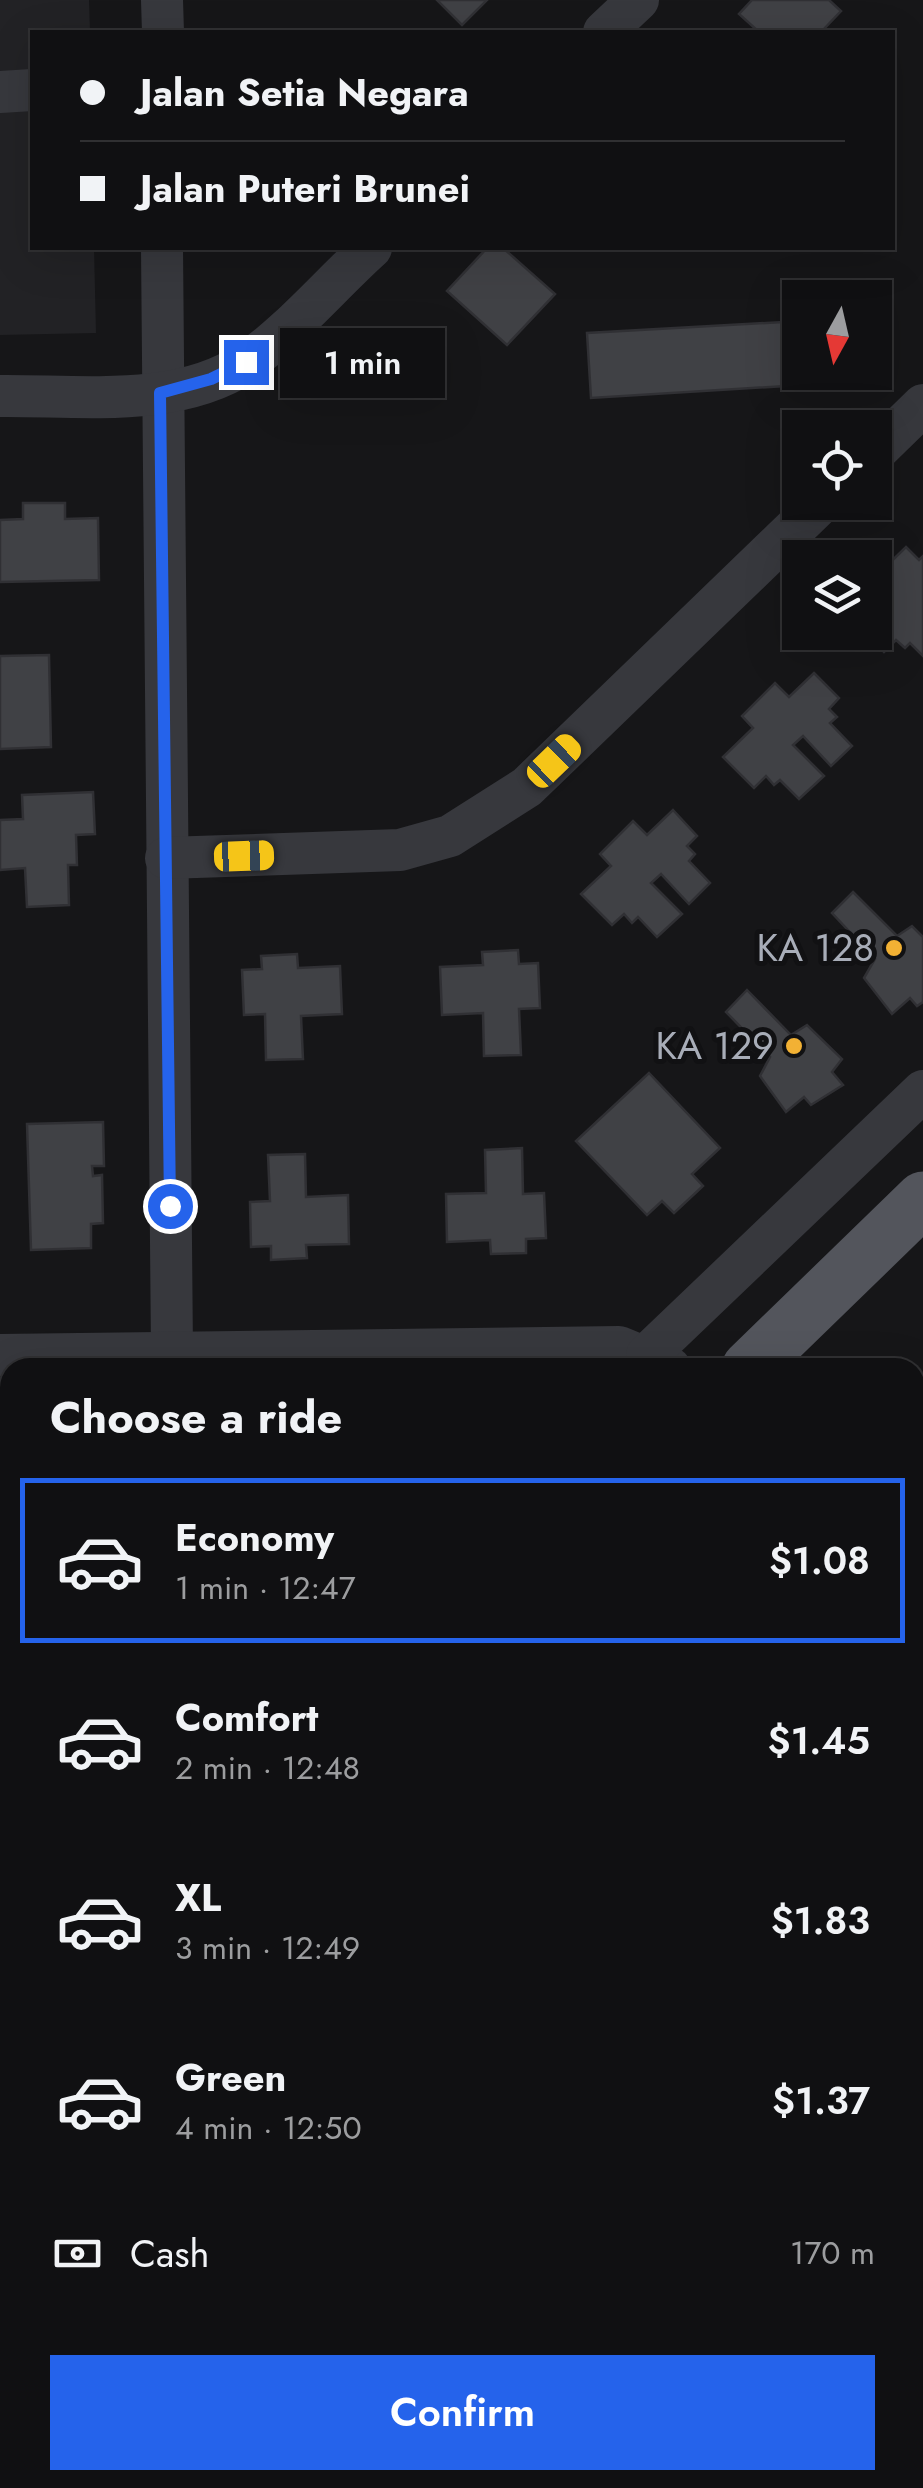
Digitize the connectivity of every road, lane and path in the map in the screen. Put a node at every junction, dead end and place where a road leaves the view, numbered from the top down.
1 (162, 0) edge
2 (638, 0) edge
3 (163, 30) edge
4 (606, 30) edge
5 (30, 90) edge
6 (0, 92) edge
7 (162, 250) edge
8 (369, 250) edge
9 (160, 393) junction
10 (0, 396) edge
11 (923, 405) edge
12 (892, 435) edge
13 (803, 520) edge
14 (166, 858) junction
15 (923, 1091) edge
16 (923, 1199) edge
17 (172, 1352) junction
18 (0, 1355) edge
19 (650, 1358) edge
20 (661, 1358) edge
21 (759, 1358) edge

1 - 3 street
2 - 4 street
5 - 6 street
7 - 9 street
8 - 9 street
9 - 10 street
9 - 14 street
11 - 12 street
13 - 14 street
14 - 17 street
15 - 20 street
16 - 21 main road
17 - 18 street
17 - 19 street

